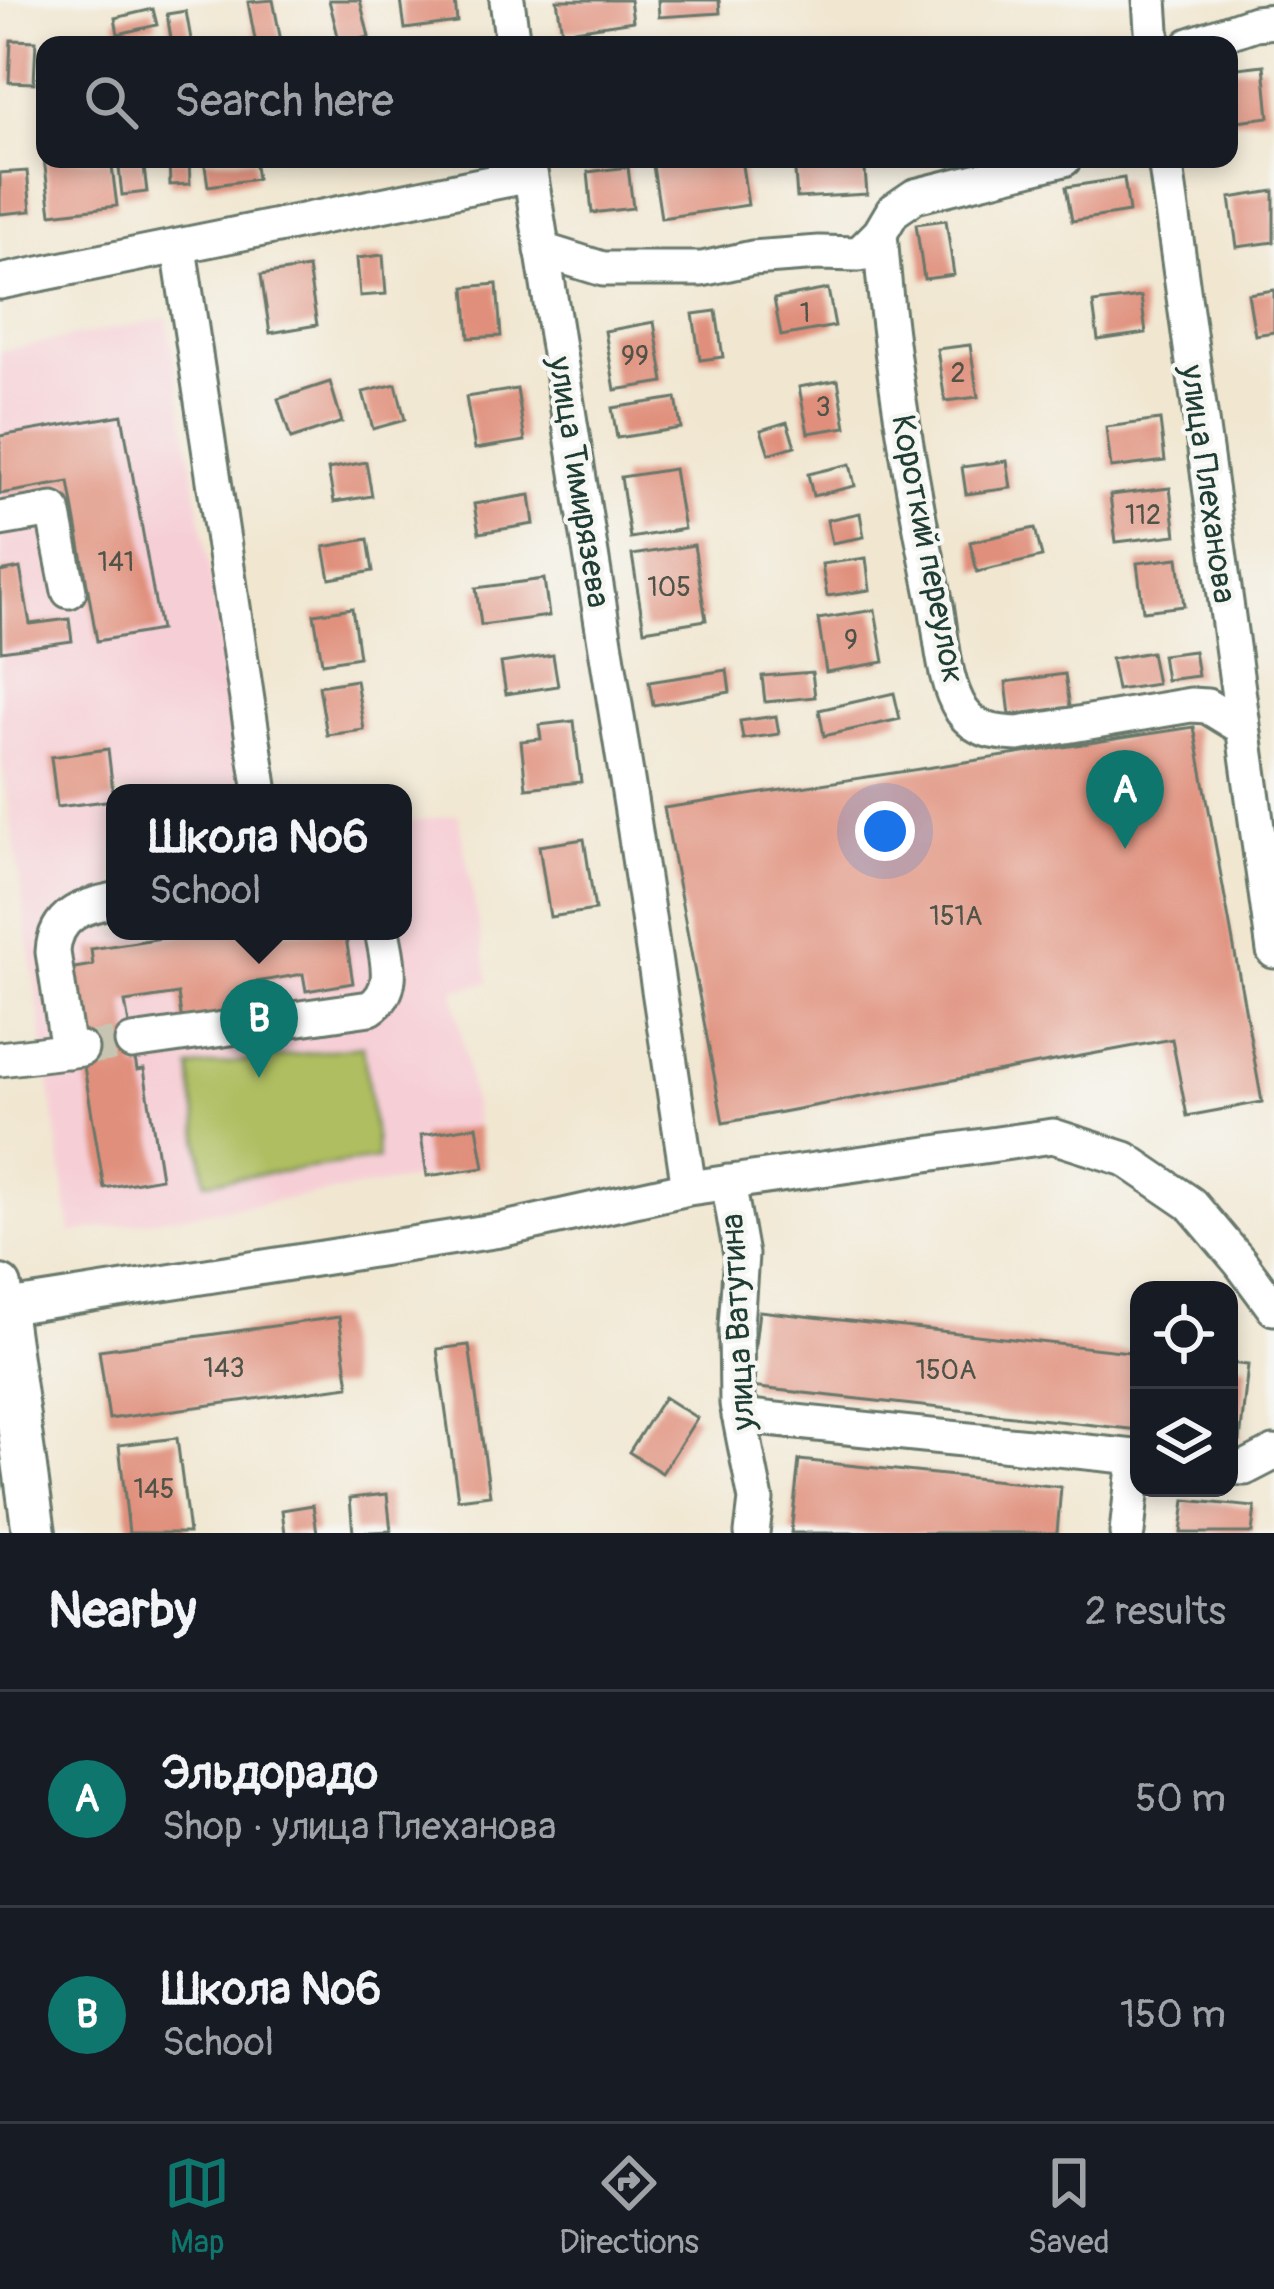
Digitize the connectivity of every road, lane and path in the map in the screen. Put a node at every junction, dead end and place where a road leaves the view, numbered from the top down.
1 (507, 0) edge
2 (1150, 0) edge
3 (1274, 21) edge
4 (512, 36) edge
5 (1152, 36) edge
6 (1217, 36) edge
7 (525, 168) edge
8 (529, 168) edge
9 (1028, 168) edge
10 (1166, 168) edge
11 (880, 233) junction
12 (179, 248) junction
13 (542, 250) junction
14 (832, 253) junction
15 (0, 282) edge
16 (886, 301) junction
17 (0, 519) edge
18 (69, 591) dead end
19 (1243, 728) junction
20 (260, 784) edge
21 (106, 902) edge
22 (384, 940) edge
23 (1274, 951) edge
24 (132, 1042) tunnel mouth
25 (0, 1060) edge
26 (728, 1182) junction
27 (689, 1188) junction
28 (1, 1298) edge
29 (1274, 1308) edge
30 (739, 1416) junction
31 (1274, 1454) edge
32 (1130, 1456) edge
33 (1238, 1468) edge
34 (1132, 1497) edge
35 (34, 1533) edge
36 (752, 1533) edge
37 (1127, 1533) edge

1 - 4 street
2 - 5 street
3 - 6 street
7 - 12 street
8 - 13 street, улица Тимирязева
9 - 11 street
10 - 19 street, улица Плеханова
11 - 14 street
11 - 16 street, Короткий переулок
12 - 15 street
12 - 20 street
13 - 14 street
13 - 27 street, улица Тимирязева
14 - 16 street
16 - 19 street, Короткий переулок
17 - 18 street
19 - 23 street, улица Плеханова
21 - 25 street
22 - 24 street
26 - 27 street
26 - 29 street
26 - 30 street, улица Ватутина
27 - 28 street
28 - 35 main road
30 - 32 street
30 - 36 street, улица Ватутина
31 - 33 street
34 - 37 street

